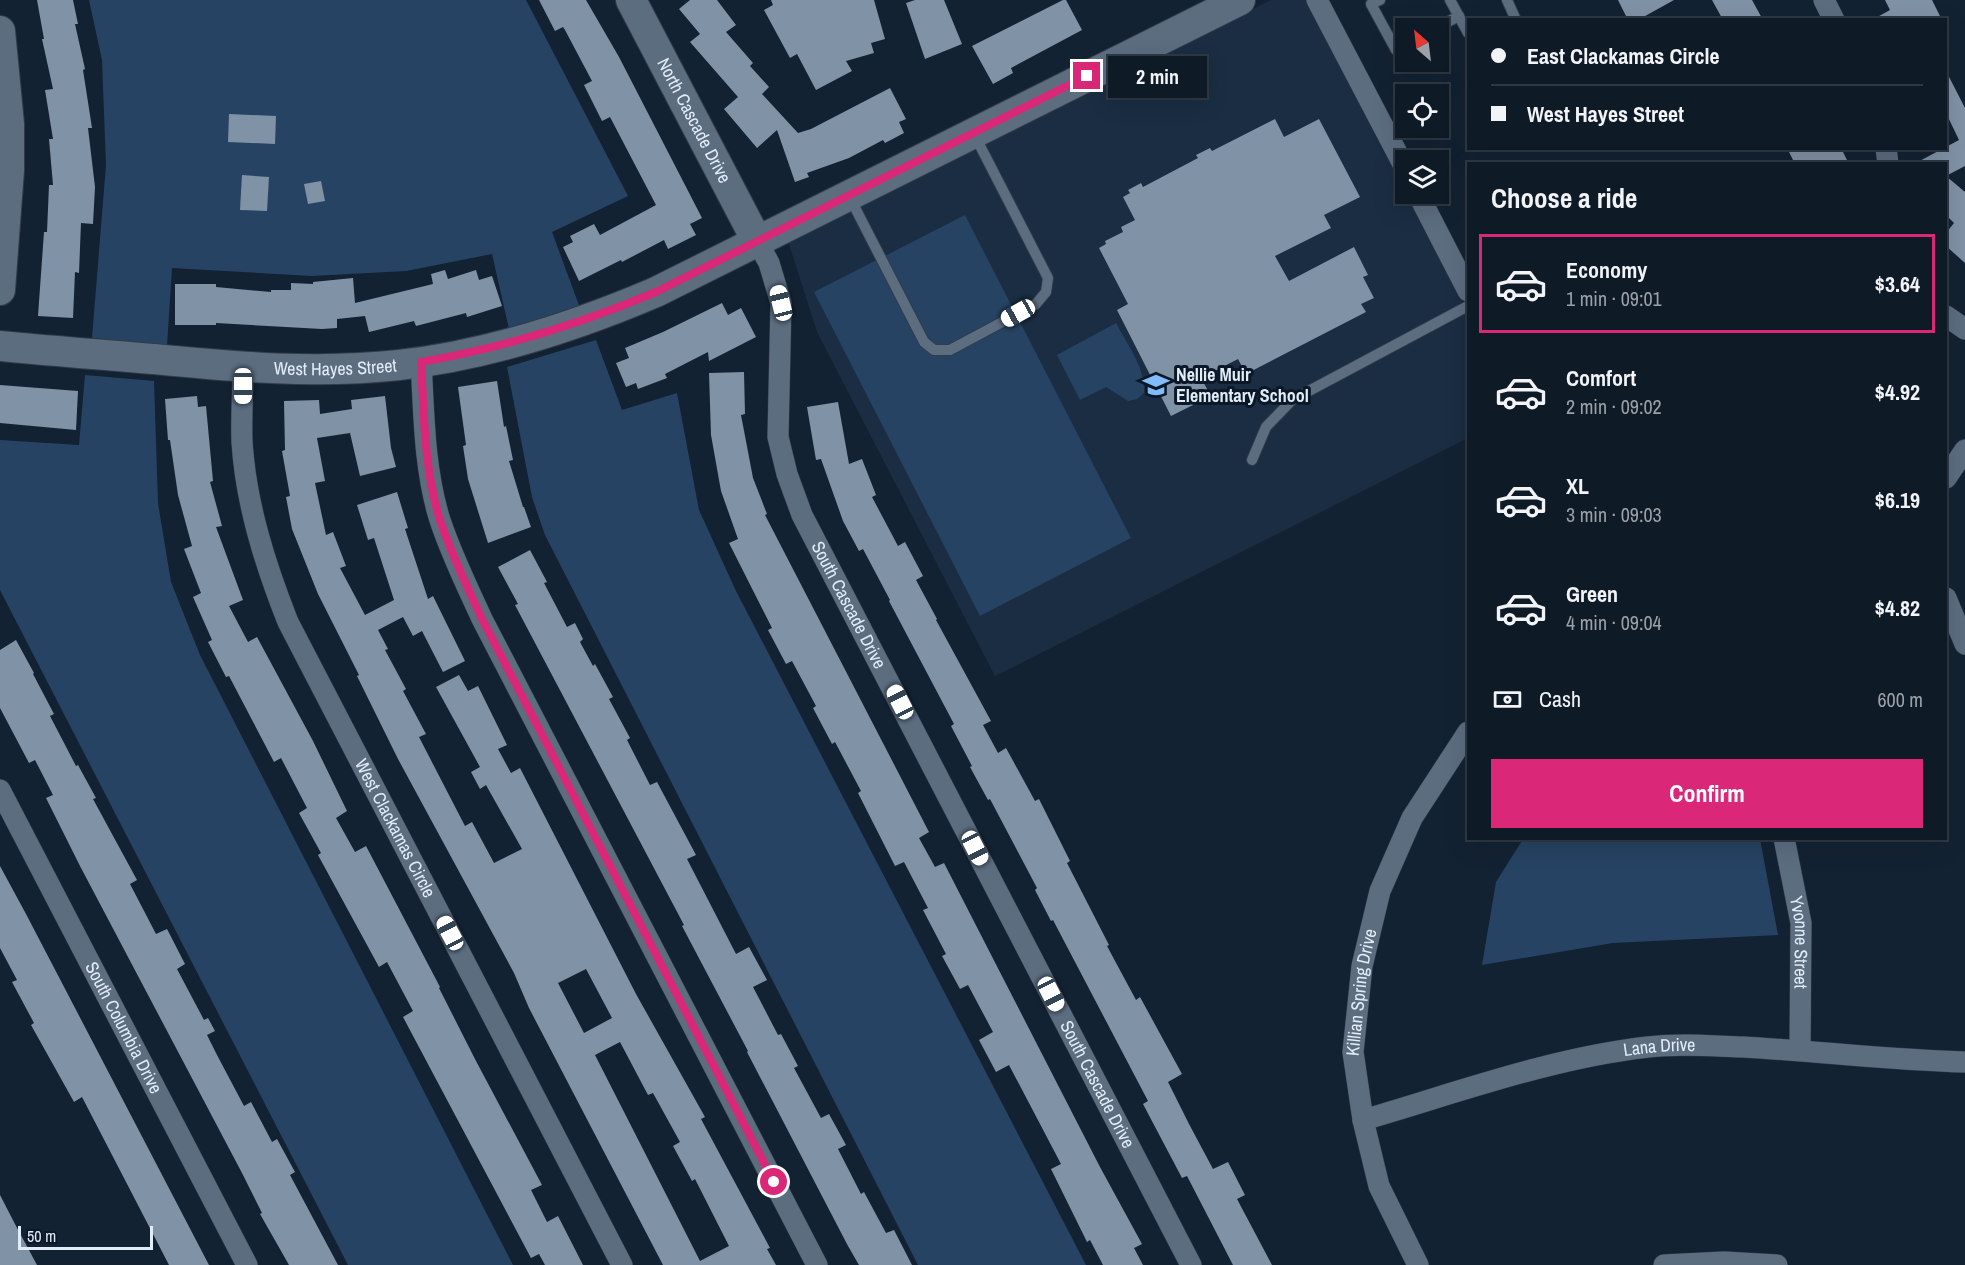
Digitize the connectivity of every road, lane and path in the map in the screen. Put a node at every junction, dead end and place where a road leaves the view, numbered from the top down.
1 (631, 0) edge
2 (1240, 0) edge
3 (1317, 0) edge
4 (1380, 0) edge
5 (1450, 0) edge
6 (1507, 0) edge
7 (1824, 0) edge
8 (1459, 16) junction
9 (1515, 18) edge
10 (1833, 18) edge
11 (1449, 21) edge
12 (0, 31) edge
13 (1467, 31) edge
14 (1395, 48) edge
15 (974, 133) junction
16 (1396, 150) edge
17 (4, 170) edge
18 (849, 195) junction
19 (1423, 204) edge
20 (757, 241) junction
21 (1467, 289) edge
22 (0, 290) edge
23 (1467, 307) edge
24 (1947, 316) edge
25 (1965, 329) edge
26 (0, 346) edge
27 (421, 362) junction
28 (243, 367) junction
29 (1965, 450) edge
30 (1251, 460) dead end
31 (1947, 477) edge
32 (1947, 600) edge
33 (1965, 644) edge
34 (1467, 734) edge
35 (0, 790) edge
36 (1784, 840) edge
37 (1800, 1050) junction
38 (1965, 1062) edge
39 (1363, 1120) junction
40 (247, 1265) edge
41 (622, 1265) edge
42 (817, 1265) edge
43 (1191, 1265) edge
44 (1418, 1265) edge
45 (1664, 1265) edge
46 (1777, 1265) edge

1 - 20 street, North Cascade Drive
2 - 15 street, West Hayes Street
3 - 16 street
4 - 14 lane
5 - 8 lane
6 - 9 lane
7 - 10 street
8 - 11 lane
8 - 13 lane
12 - 17 street
15 - 18 street, West Hayes Street
15 - 18 lane
17 - 22 street
18 - 20 street, West Hayes Street
19 - 21 street
20 - 27 street, West Hayes Street
20 - 43 street, South Cascade Drive
23 - 30 lane
24 - 25 street
26 - 28 street, West Hayes Street
27 - 28 street, West Hayes Street
27 - 42 street
28 - 41 street, West Clackamas Circle
29 - 31 street
32 - 33 street
34 - 39 street, Killian Spring Drive
35 - 40 street, South Columbia Drive
36 - 37 street, Yvonne Street
37 - 38 street, Lana Drive
37 - 39 street, Lana Drive
39 - 44 street, Killian Spring Drive
45 - 46 street

